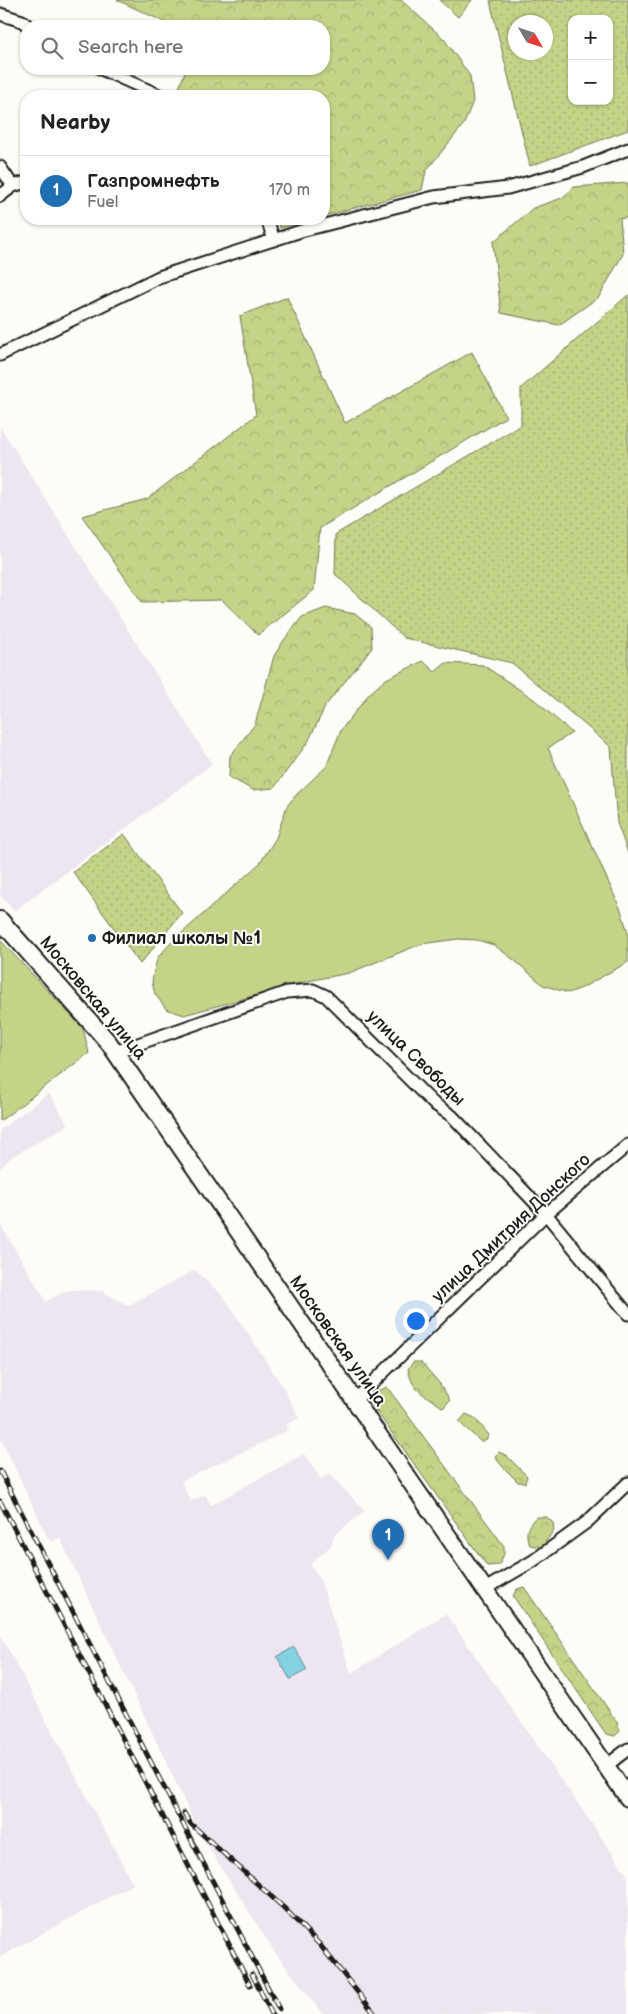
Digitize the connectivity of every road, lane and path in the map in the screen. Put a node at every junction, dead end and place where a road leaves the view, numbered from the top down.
1 (0, 14) edge
2 (20, 21) edge
3 (114, 75) edge
4 (148, 90) edge
5 (628, 149) edge
6 (0, 167) edge
7 (20, 184) edge
8 (13, 186) junction
9 (0, 196) edge
10 (330, 224) edge
11 (269, 225) edge
12 (324, 225) edge
13 (274, 240) junction
14 (0, 355) edge
15 (0, 920) edge
16 (115, 1052) junction
17 (628, 1145) edge
18 (546, 1214) junction
19 (628, 1314) edge
20 (355, 1400) junction
21 (628, 1483) edge
22 (485, 1589) junction
23 (628, 1749) edge
24 (606, 1766) junction
25 (628, 1798) edge

1 - 2 street
3 - 4 street
5 - 10 street
6 - 8 street
7 - 8 street
8 - 9 street
11 - 13 street
12 - 13 street
13 - 14 street
15 - 16 main road, Московская улица
16 - 18 street, улица Свободы
16 - 20 main road, Московская улица
17 - 18 street, улица Дмитрия Донского
18 - 19 street, улица Свободы
18 - 20 street, улица Дмитрия Донского
20 - 22 main road, Московская улица
21 - 22 street
22 - 24 main road, Московская улица
23 - 24 street
24 - 25 main road, Московская улица

